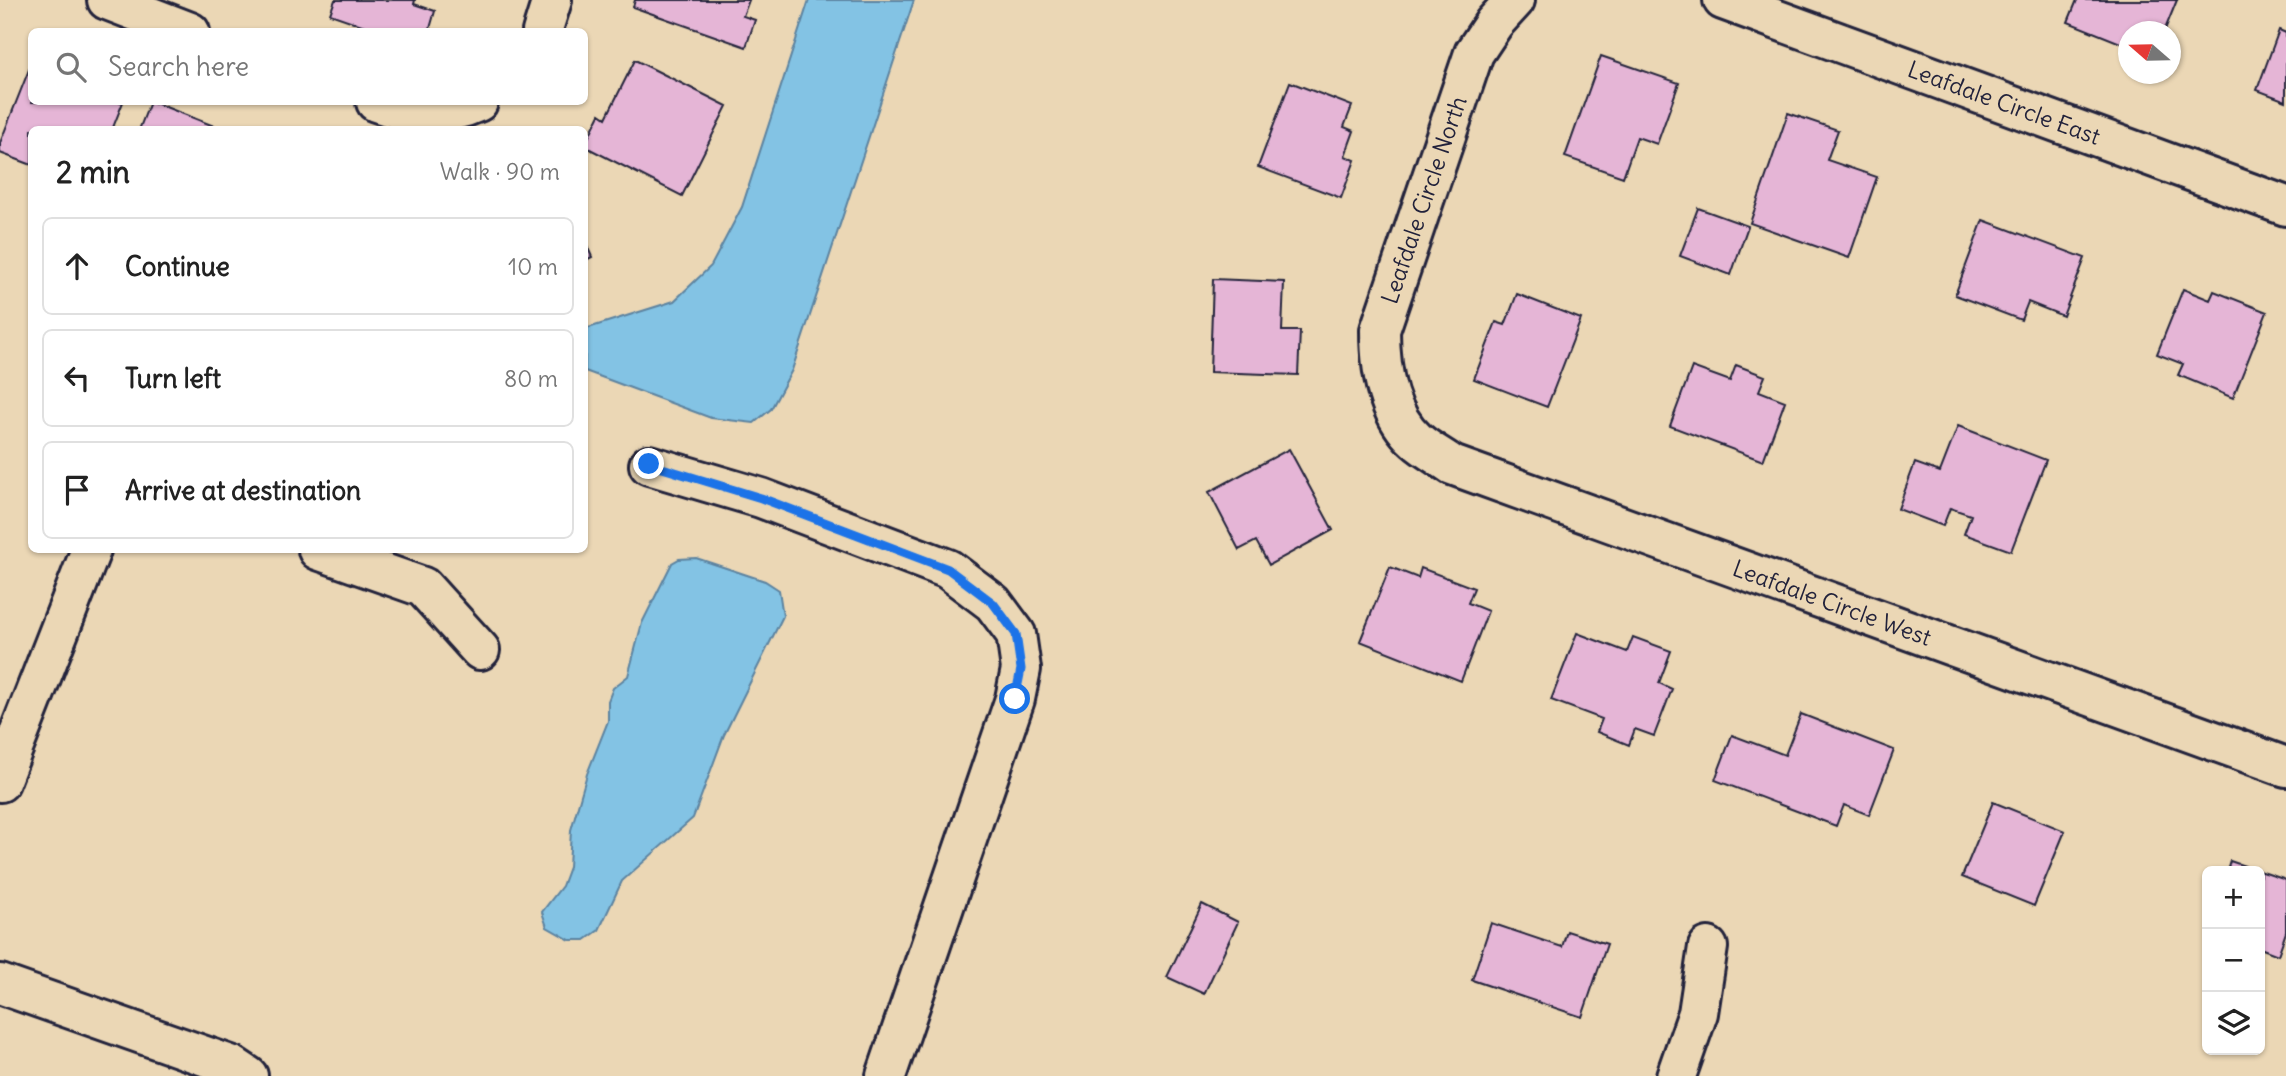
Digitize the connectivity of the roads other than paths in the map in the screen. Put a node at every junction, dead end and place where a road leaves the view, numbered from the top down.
1 (107, 0) edge
2 (552, 0) edge
3 (1515, 0) edge
4 (1723, 0) edge
5 (180, 28) edge
6 (543, 28) edge
7 (385, 105) edge
8 (471, 105) edge
9 (2286, 206) edge
10 (1395, 412) joint
11 (649, 464) dead end
12 (91, 553) edge
13 (327, 553) edge
14 (480, 650) dead end
15 (2286, 767) edge
16 (0, 782) edge
17 (1709, 947) dead end
18 (0, 984) edge
19 (248, 1076) edge
20 (887, 1076) edge
21 (1676, 1076) edge

1 - 5 street
2 - 6 street
3 - 10 street, Leafdale Circle North
4 - 9 street, Leafdale Circle East
7 - 8 street
10 - 15 street, Leafdale Circle West
11 - 20 street
12 - 16 street
13 - 14 street
17 - 21 street
18 - 19 street

